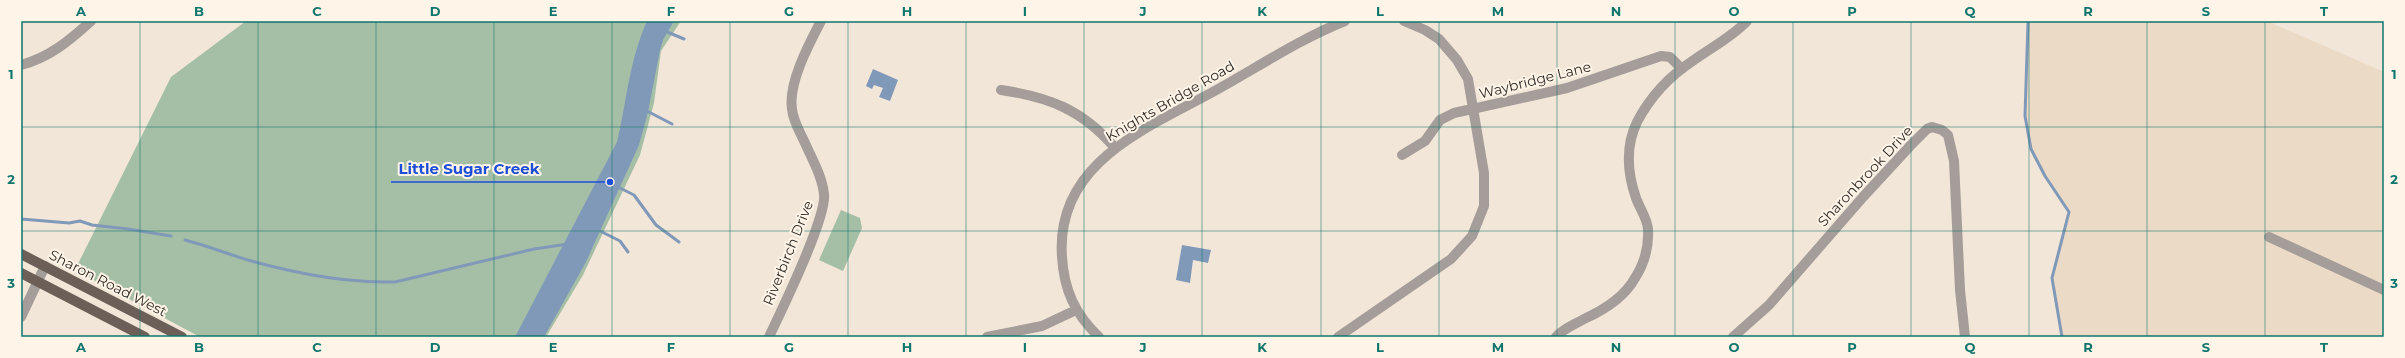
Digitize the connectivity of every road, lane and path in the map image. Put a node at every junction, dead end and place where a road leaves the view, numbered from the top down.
1 (91, 21) edge
2 (821, 21) edge
3 (1345, 21) edge
4 (1404, 21) edge
5 (1747, 21) edge
6 (21, 65) edge
7 (1682, 69) junction
8 (1001, 90) dead end
9 (1474, 109) junction
10 (1115, 148) junction
11 (1402, 155) dead end
12 (2269, 237) dead end
13 (21, 254) edge
14 (45, 266) junction
15 (21, 273) edge
16 (37, 281) junction
17 (2384, 290) edge
18 (1076, 310) junction
19 (21, 317) edge
20 (145, 337) edge
21 (182, 337) edge
22 (769, 337) edge
23 (987, 337) edge
24 (1099, 337) edge
25 (1338, 337) edge
26 (1556, 337) edge
27 (1733, 337) edge
28 (1965, 337) edge

1 - 6 street
2 - 22 street, Riverbirch Drive
3 - 10 street, Knights Bridge Road
4 - 9 street
5 - 7 street
7 - 9 street, Waybridge Lane
7 - 26 street
8 - 10 street
9 - 11 street, Waybridge Lane
9 - 25 street
10 - 18 street, Knights Bridge Road
12 - 17 street
13 - 14 main road, Sharon Road West
14 - 16 street
14 - 21 main road, Sharon Road West
15 - 16 main road
16 - 19 street
16 - 20 main road
18 - 23 street
18 - 24 street, Knights Bridge Road
27 - 28 street, Sharonbrook Drive

